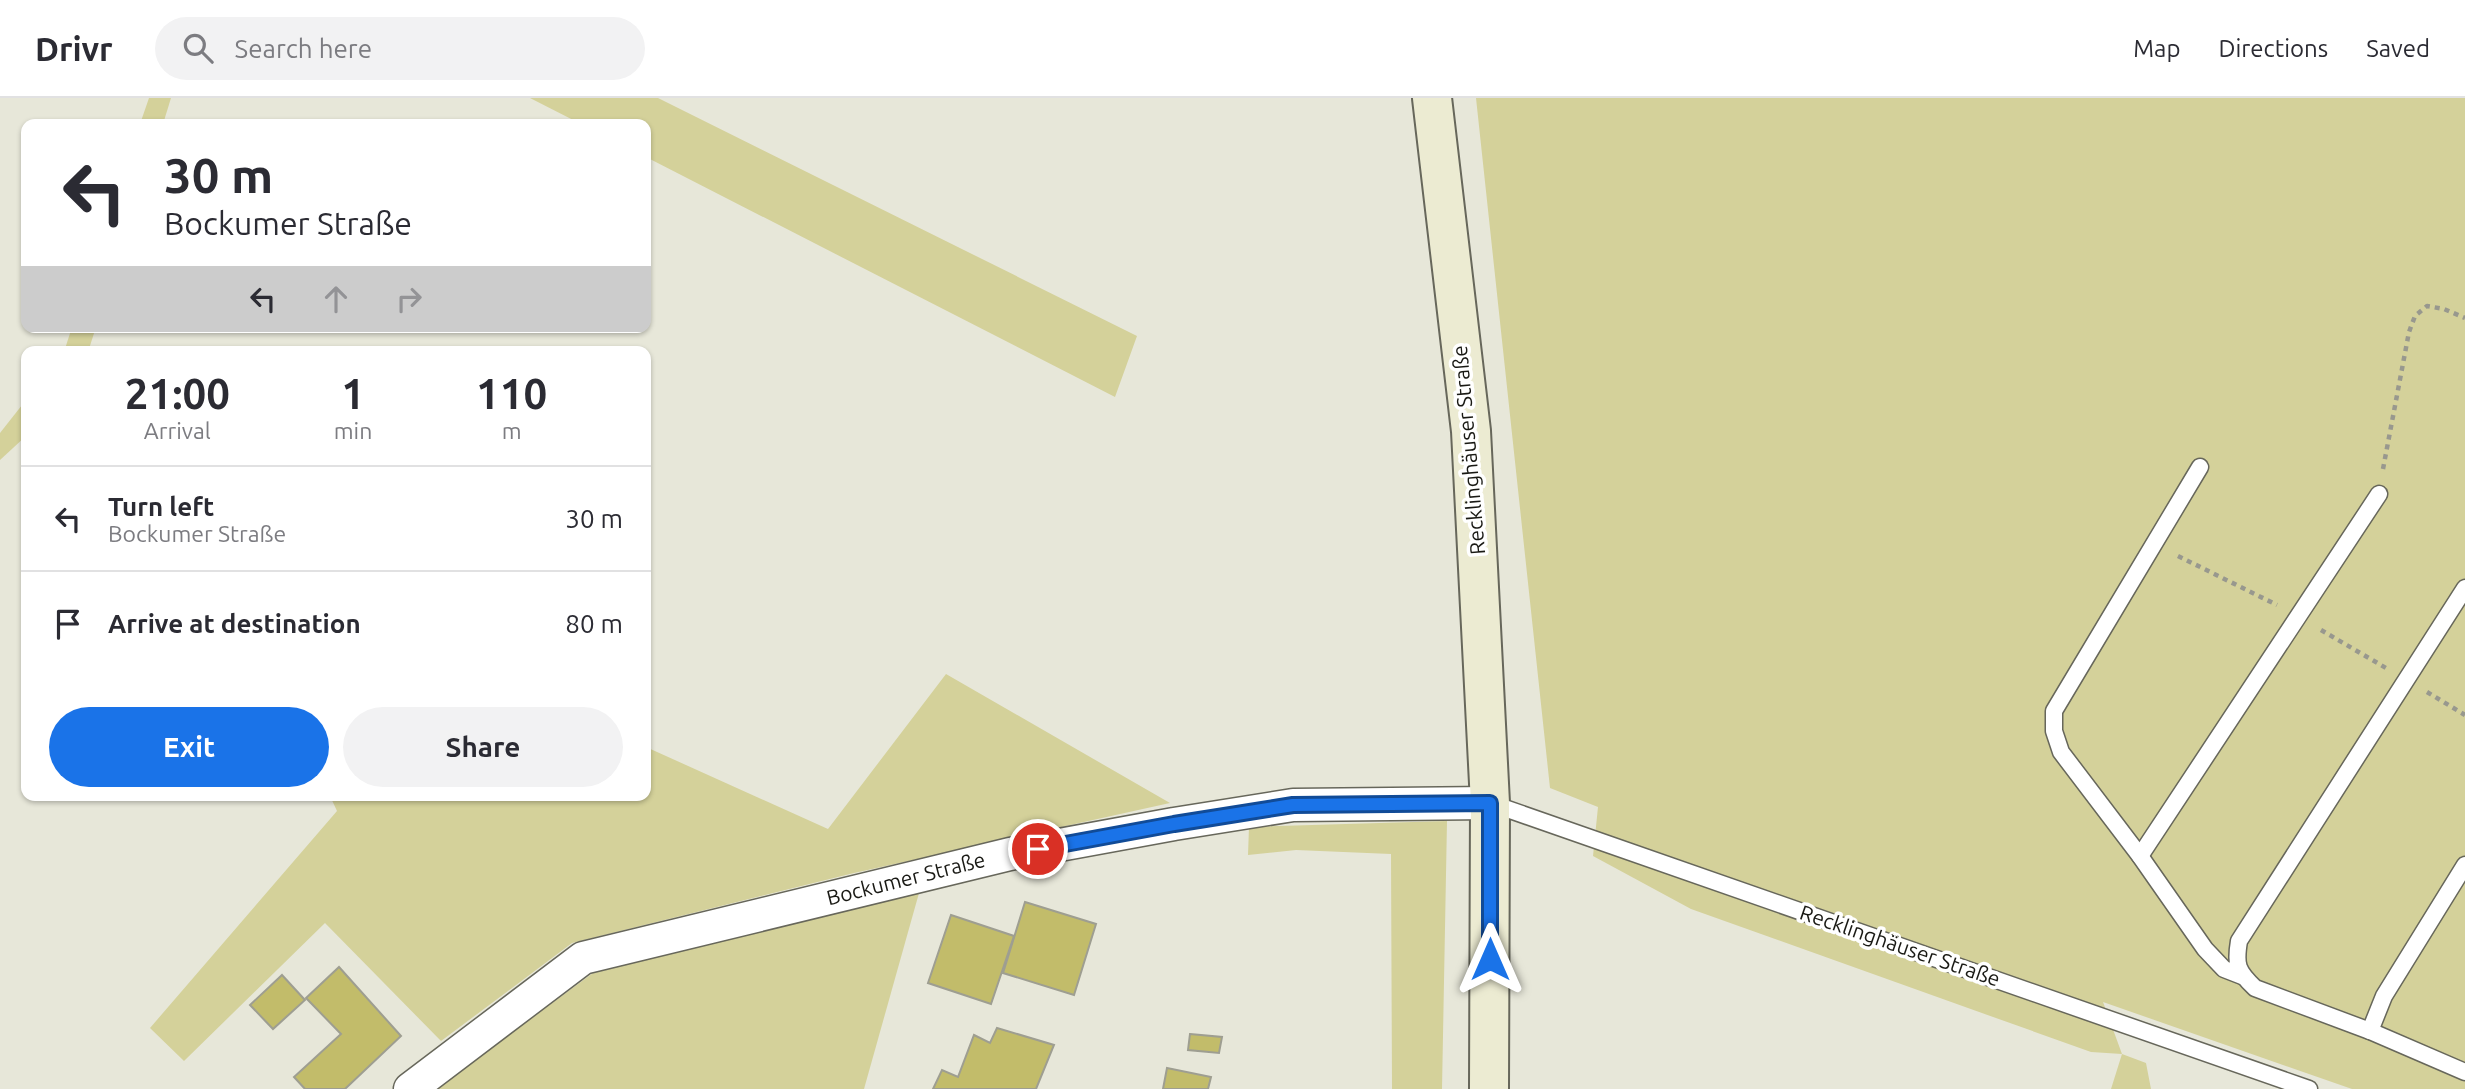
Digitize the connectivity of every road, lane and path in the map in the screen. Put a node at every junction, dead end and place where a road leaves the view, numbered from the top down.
1 (1432, 98) edge
2 (2465, 318) edge
3 (2200, 467) dead end
4 (2379, 494) joint
5 (2465, 588) edge
6 (1490, 803) junction
7 (2140, 856) junction
8 (2465, 865) edge
9 (2242, 976) junction
10 (2371, 1031) junction
11 (2465, 1072) edge
12 (410, 1089) edge
13 (1489, 1089) edge
14 (2309, 1089) edge

1 - 6 main road, Recklinghäuser Straße
2 - 4 path
3 - 7 lane
4 - 7 lane
5 - 9 lane
6 - 12 street, Bockumer Straße
6 - 13 main road, Recklinghäuser Straße
6 - 14 lane, Recklinghäuser Straße
7 - 9 lane
8 - 10 lane
9 - 10 lane
10 - 11 lane

